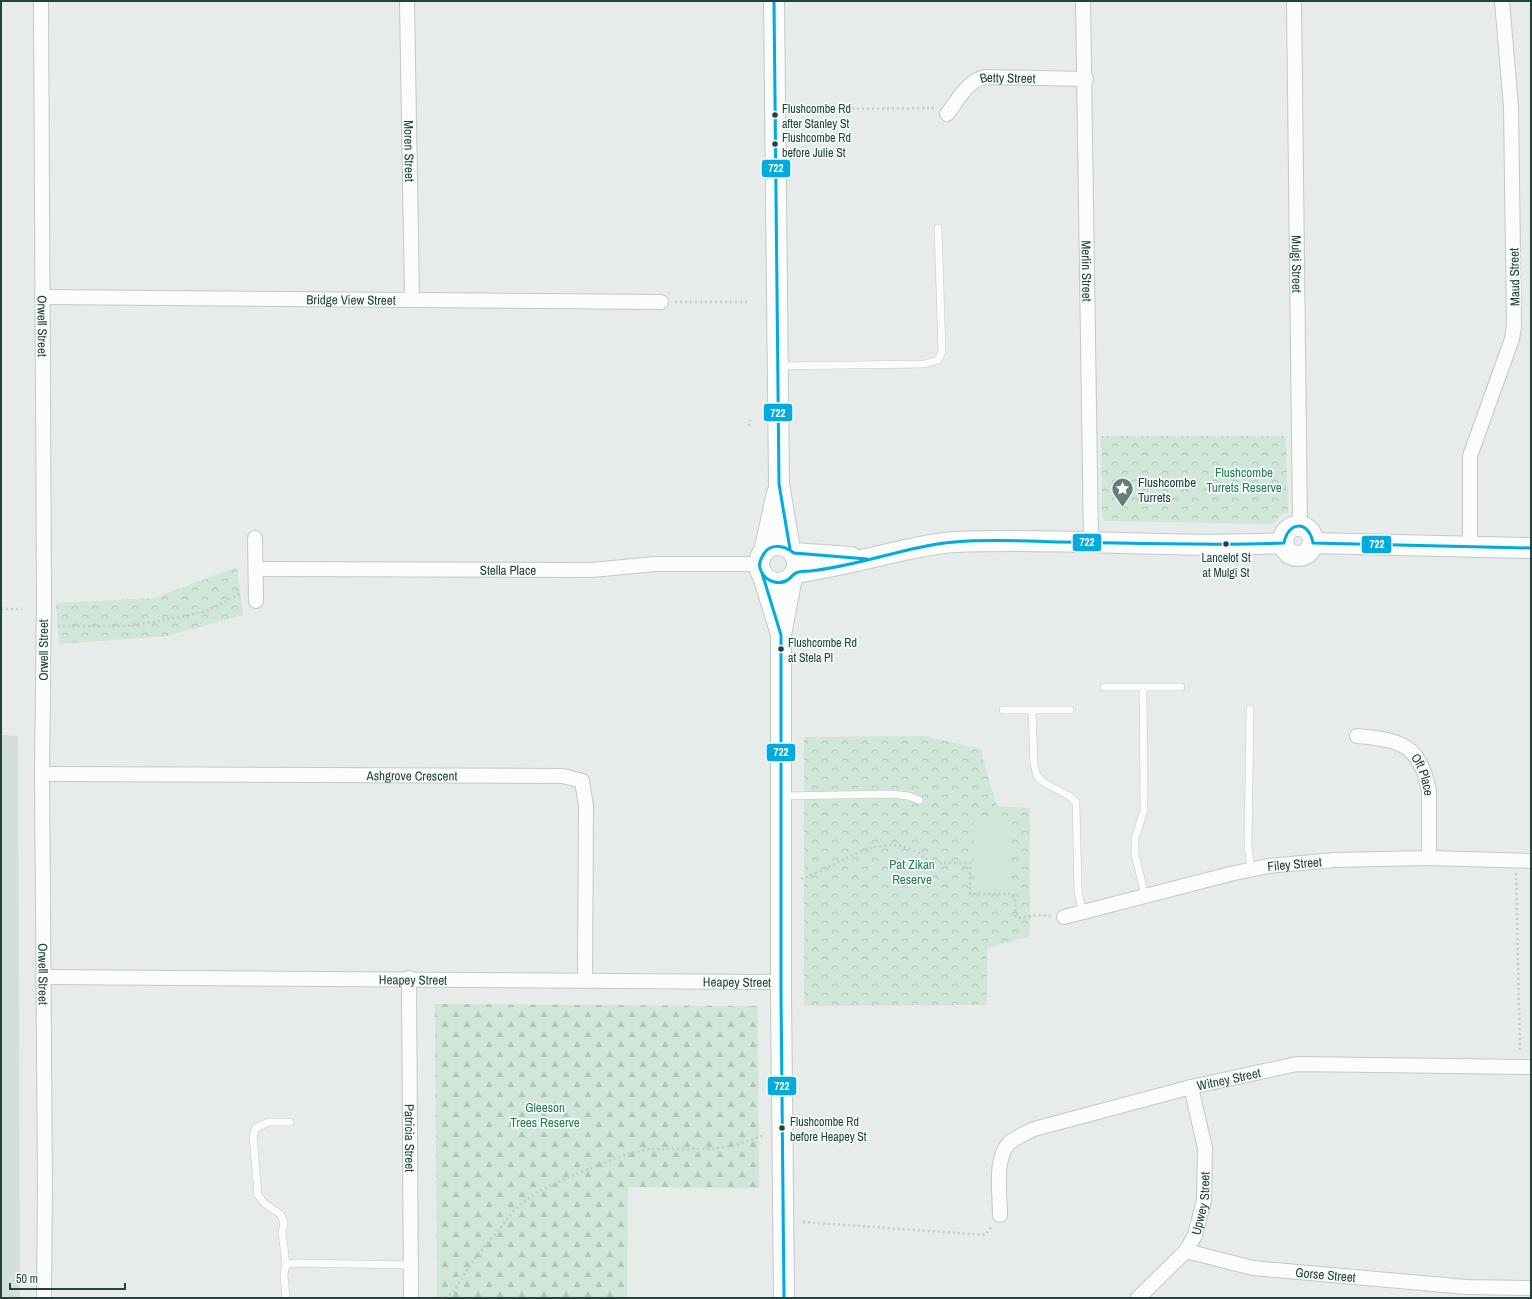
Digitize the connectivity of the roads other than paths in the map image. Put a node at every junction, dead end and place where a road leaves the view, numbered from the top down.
1 (41, 1) edge
2 (407, 1) edge
3 (774, 1) edge
4 (1083, 1) edge
5 (1294, 1) edge
6 (1502, 1) edge
7 (1086, 79) junction
8 (948, 114) road end
9 (938, 228) dead end
10 (42, 297) junction
11 (412, 300) junction
12 (661, 302) road end
13 (779, 366) junction
14 (779, 484) junction
15 (1300, 526) junction
16 (255, 538) dead end
17 (1091, 542) junction
18 (1284, 543) junction
19 (1313, 543) junction
20 (1470, 547) junction
21 (1531, 548) edge
22 (792, 551) junction
23 (867, 559) junction
24 (762, 564) junction
25 (256, 569) junction
26 (793, 575) junction
27 (256, 594) road end
28 (781, 635) junction
29 (1104, 687) dead end
30 (1143, 687) junction
31 (1181, 687) dead end
32 (1250, 709) dead end
33 (1003, 710) dead end
34 (1032, 710) junction
35 (1070, 710) dead end
36 (1356, 736) dead end
37 (42, 774) junction
38 (781, 796) junction
39 (919, 800) dead end
40 (1429, 858) junction
41 (1531, 861) edge
42 (1251, 869) junction
43 (1145, 896) junction
44 (1082, 912) junction
45 (1064, 917) road end
46 (44, 977) junction
47 (409, 978) junction
48 (585, 979) junction
49 (782, 982) junction
50 (1525, 1067) edge
51 (1191, 1088) junction
52 (290, 1122) dead end
53 (1000, 1215) road end
54 (1186, 1251) junction
55 (286, 1264) junction
56 (411, 1265) junction
57 (1468, 1287) junction
58 (1531, 1288) edge
59 (44, 1298) edge
60 (286, 1298) edge
61 (411, 1298) edge
62 (784, 1298) edge
63 (1138, 1298) edge
64 (1456, 1298) edge

1 - 10 street, Orwell Street
2 - 11 street, Moren Street
3 - 13 street
4 - 7 street, Merlin Street
5 - 15 street, Mulgi Street
6 - 20 street, Maud Street
7 - 8 street, Betty Street
7 - 17 street, Merlin Street
9 - 13 lane
10 - 11 street, Bridge View Street
10 - 37 street, Orwell Street
11 - 12 street, Bridge View Street
13 - 14 street
14 - 22 street
14 - 24 street
15 - 18 street
15 - 19 street
16 - 25 street
17 - 18 street
17 - 23 street
18 - 19 street
19 - 20 street
20 - 21 street
22 - 23 street
22 - 24 street
22 - 26 street
23 - 26 street
24 - 25 street, Stella Place
24 - 26 street
24 - 28 street
25 - 27 street
26 - 28 street
28 - 38 street
29 - 30 lane
30 - 31 lane
30 - 43 lane
32 - 42 lane
33 - 34 lane
34 - 35 lane
34 - 44 lane
36 - 40 street, Oft Place
37 - 46 street, Orwell Street
37 - 48 street, Ashgrove Crescent
38 - 39 lane
38 - 49 street
40 - 41 street, Filey Street
40 - 42 street, Filey Street
42 - 43 street, Filey Street
43 - 44 street, Filey Street
44 - 45 street, Filey Street
46 - 47 street, Heapey Street
46 - 59 street, Orwell Street
47 - 48 street, Heapey Street
47 - 56 street, Patricia Street
48 - 49 street, Heapey Street
49 - 62 street
50 - 51 street, Witney Street
51 - 53 street, Witney Street
51 - 54 street, Upwey Street
52 - 55 lane
54 - 57 street, Gorse Street
54 - 63 street, Upwey Street
55 - 56 lane
55 - 60 lane
56 - 61 street, Patricia Street
57 - 58 street, Gorse Street
57 - 64 street

